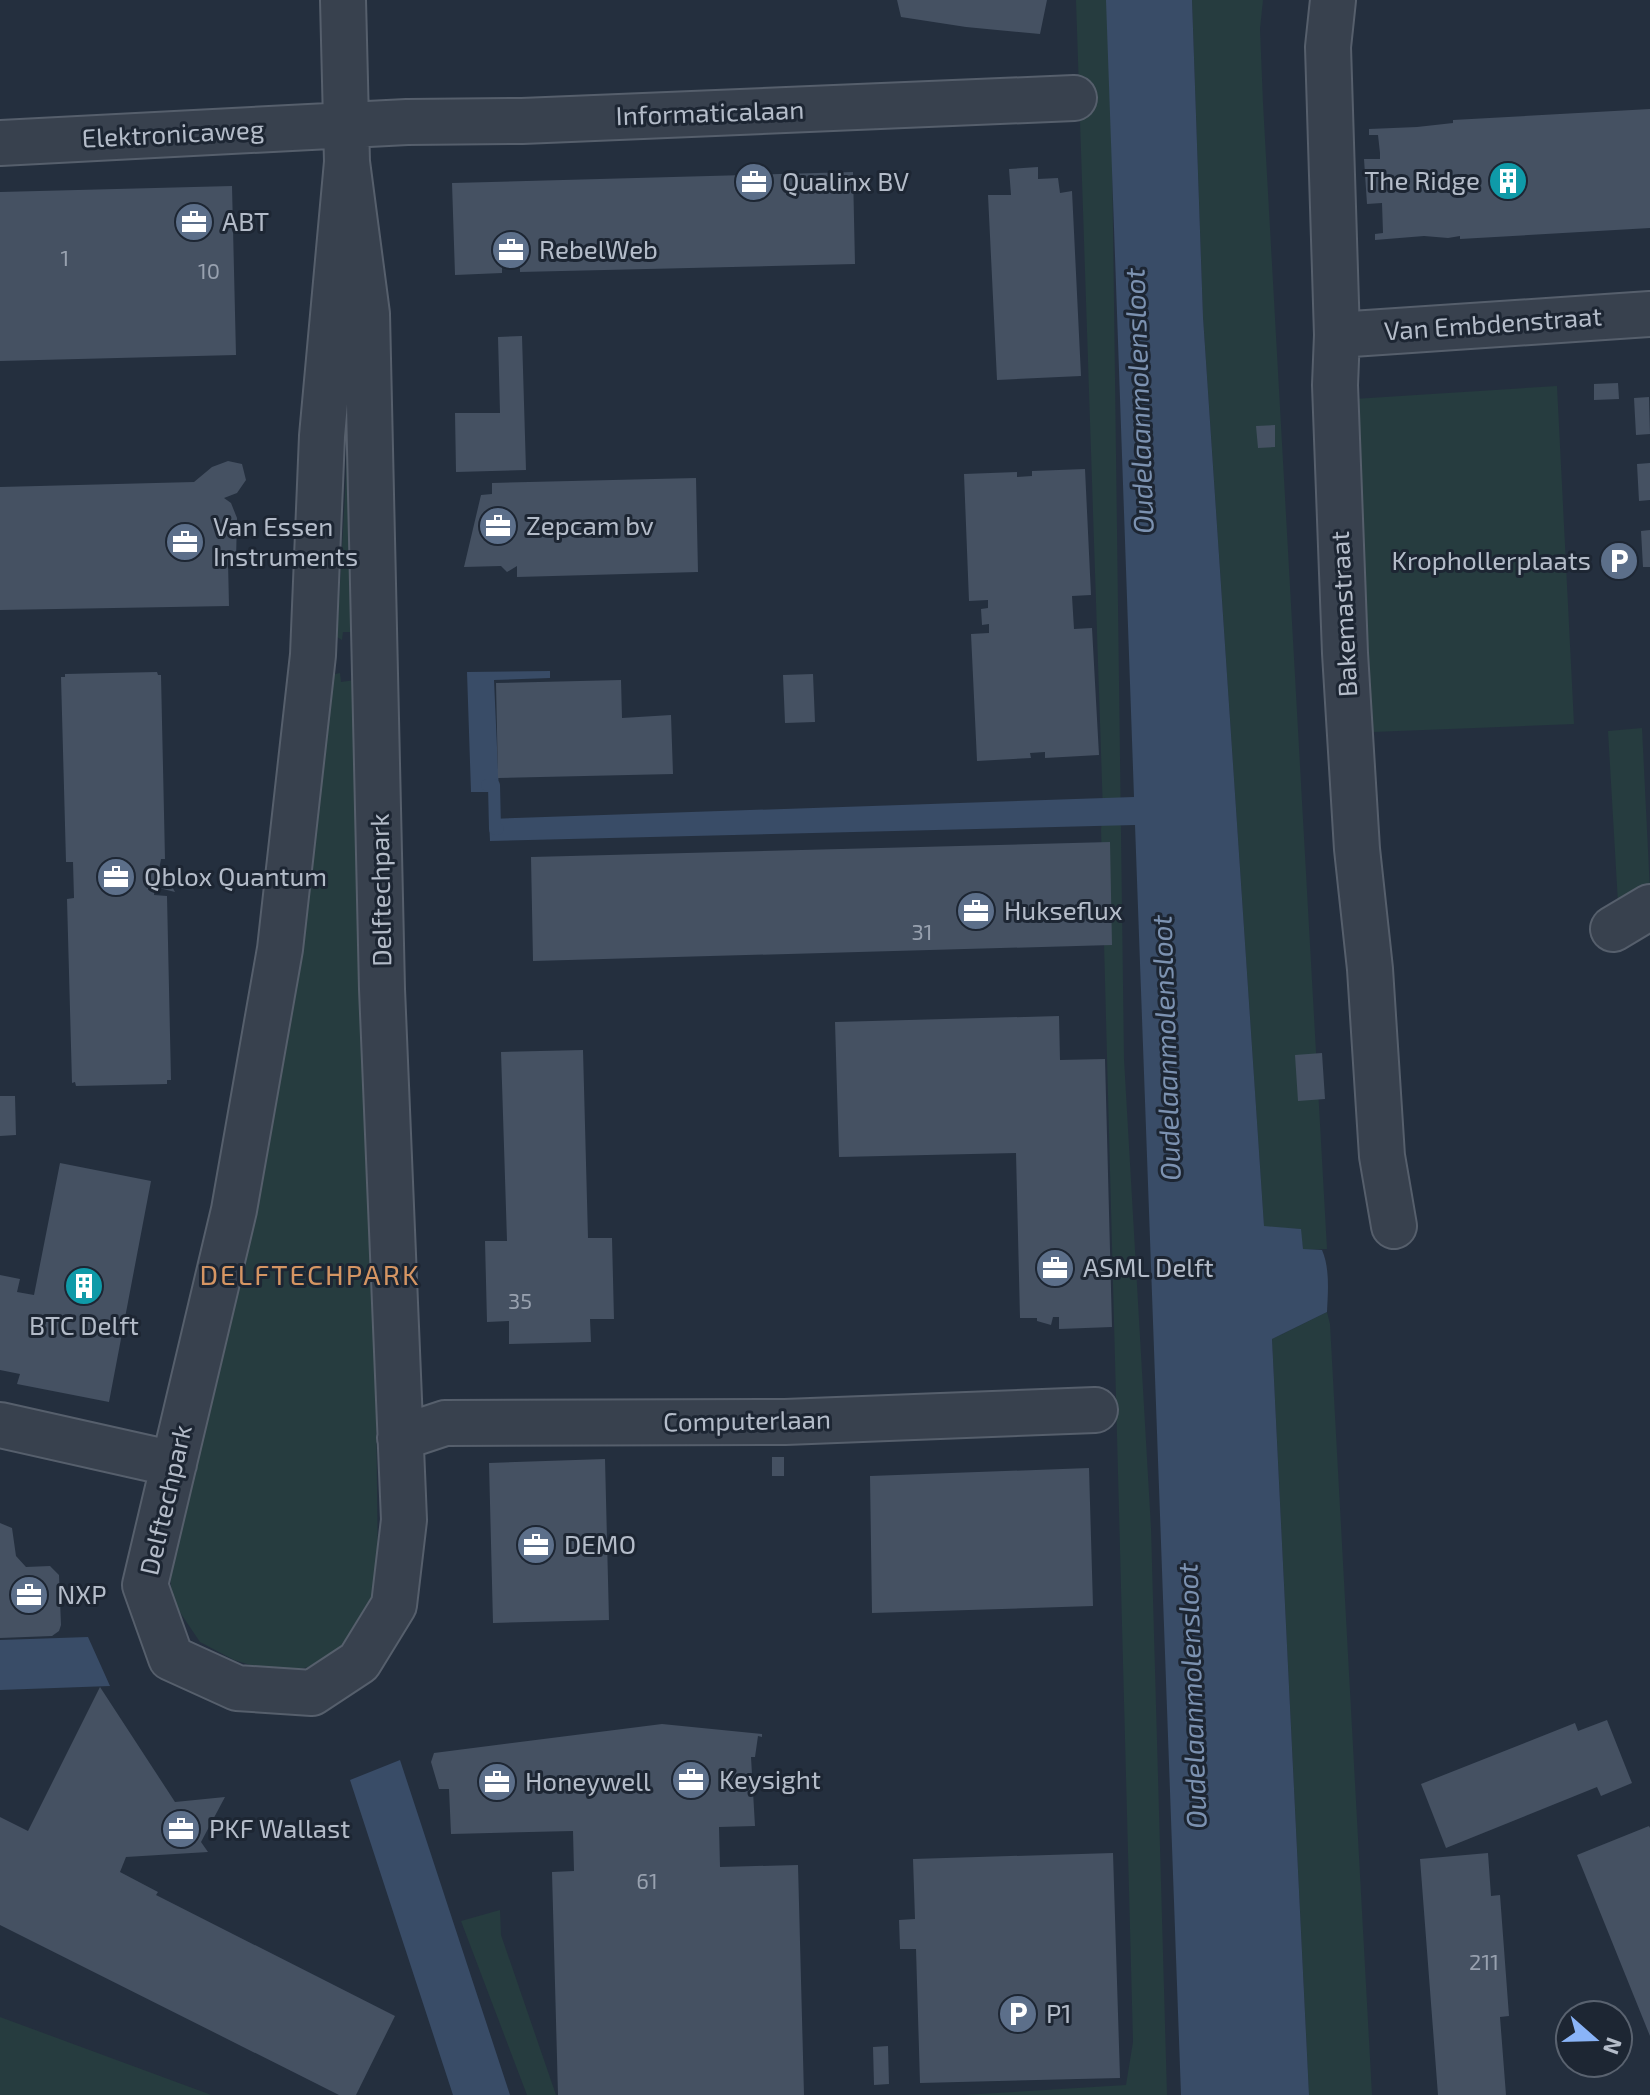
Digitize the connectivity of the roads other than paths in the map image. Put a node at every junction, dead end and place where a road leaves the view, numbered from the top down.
1 (343, 0) edge
2 (1333, 0) edge
3 (1074, 98) dead end
4 (0, 143) edge
5 (346, 144) junction
6 (1650, 314) edge
7 (1337, 335) junction
8 (1650, 907) edge
9 (1613, 929) dead end
10 (1394, 1226) dead end
11 (1095, 1410) dead end
12 (0, 1425) edge
13 (400, 1438) junction
14 (174, 1464) junction

1 - 5 street, Delftechpark
2 - 7 street, Bakemastraat
3 - 5 street, Informaticalaan
4 - 5 street, Elektronicaweg
5 - 13 street, Delftechpark
5 - 14 street, Delftechpark
6 - 7 street, Van Embdenstraat
7 - 10 street, Bakemastraat
8 - 9 street
11 - 13 street, Computerlaan
12 - 14 street
13 - 14 street, Delftechpark

